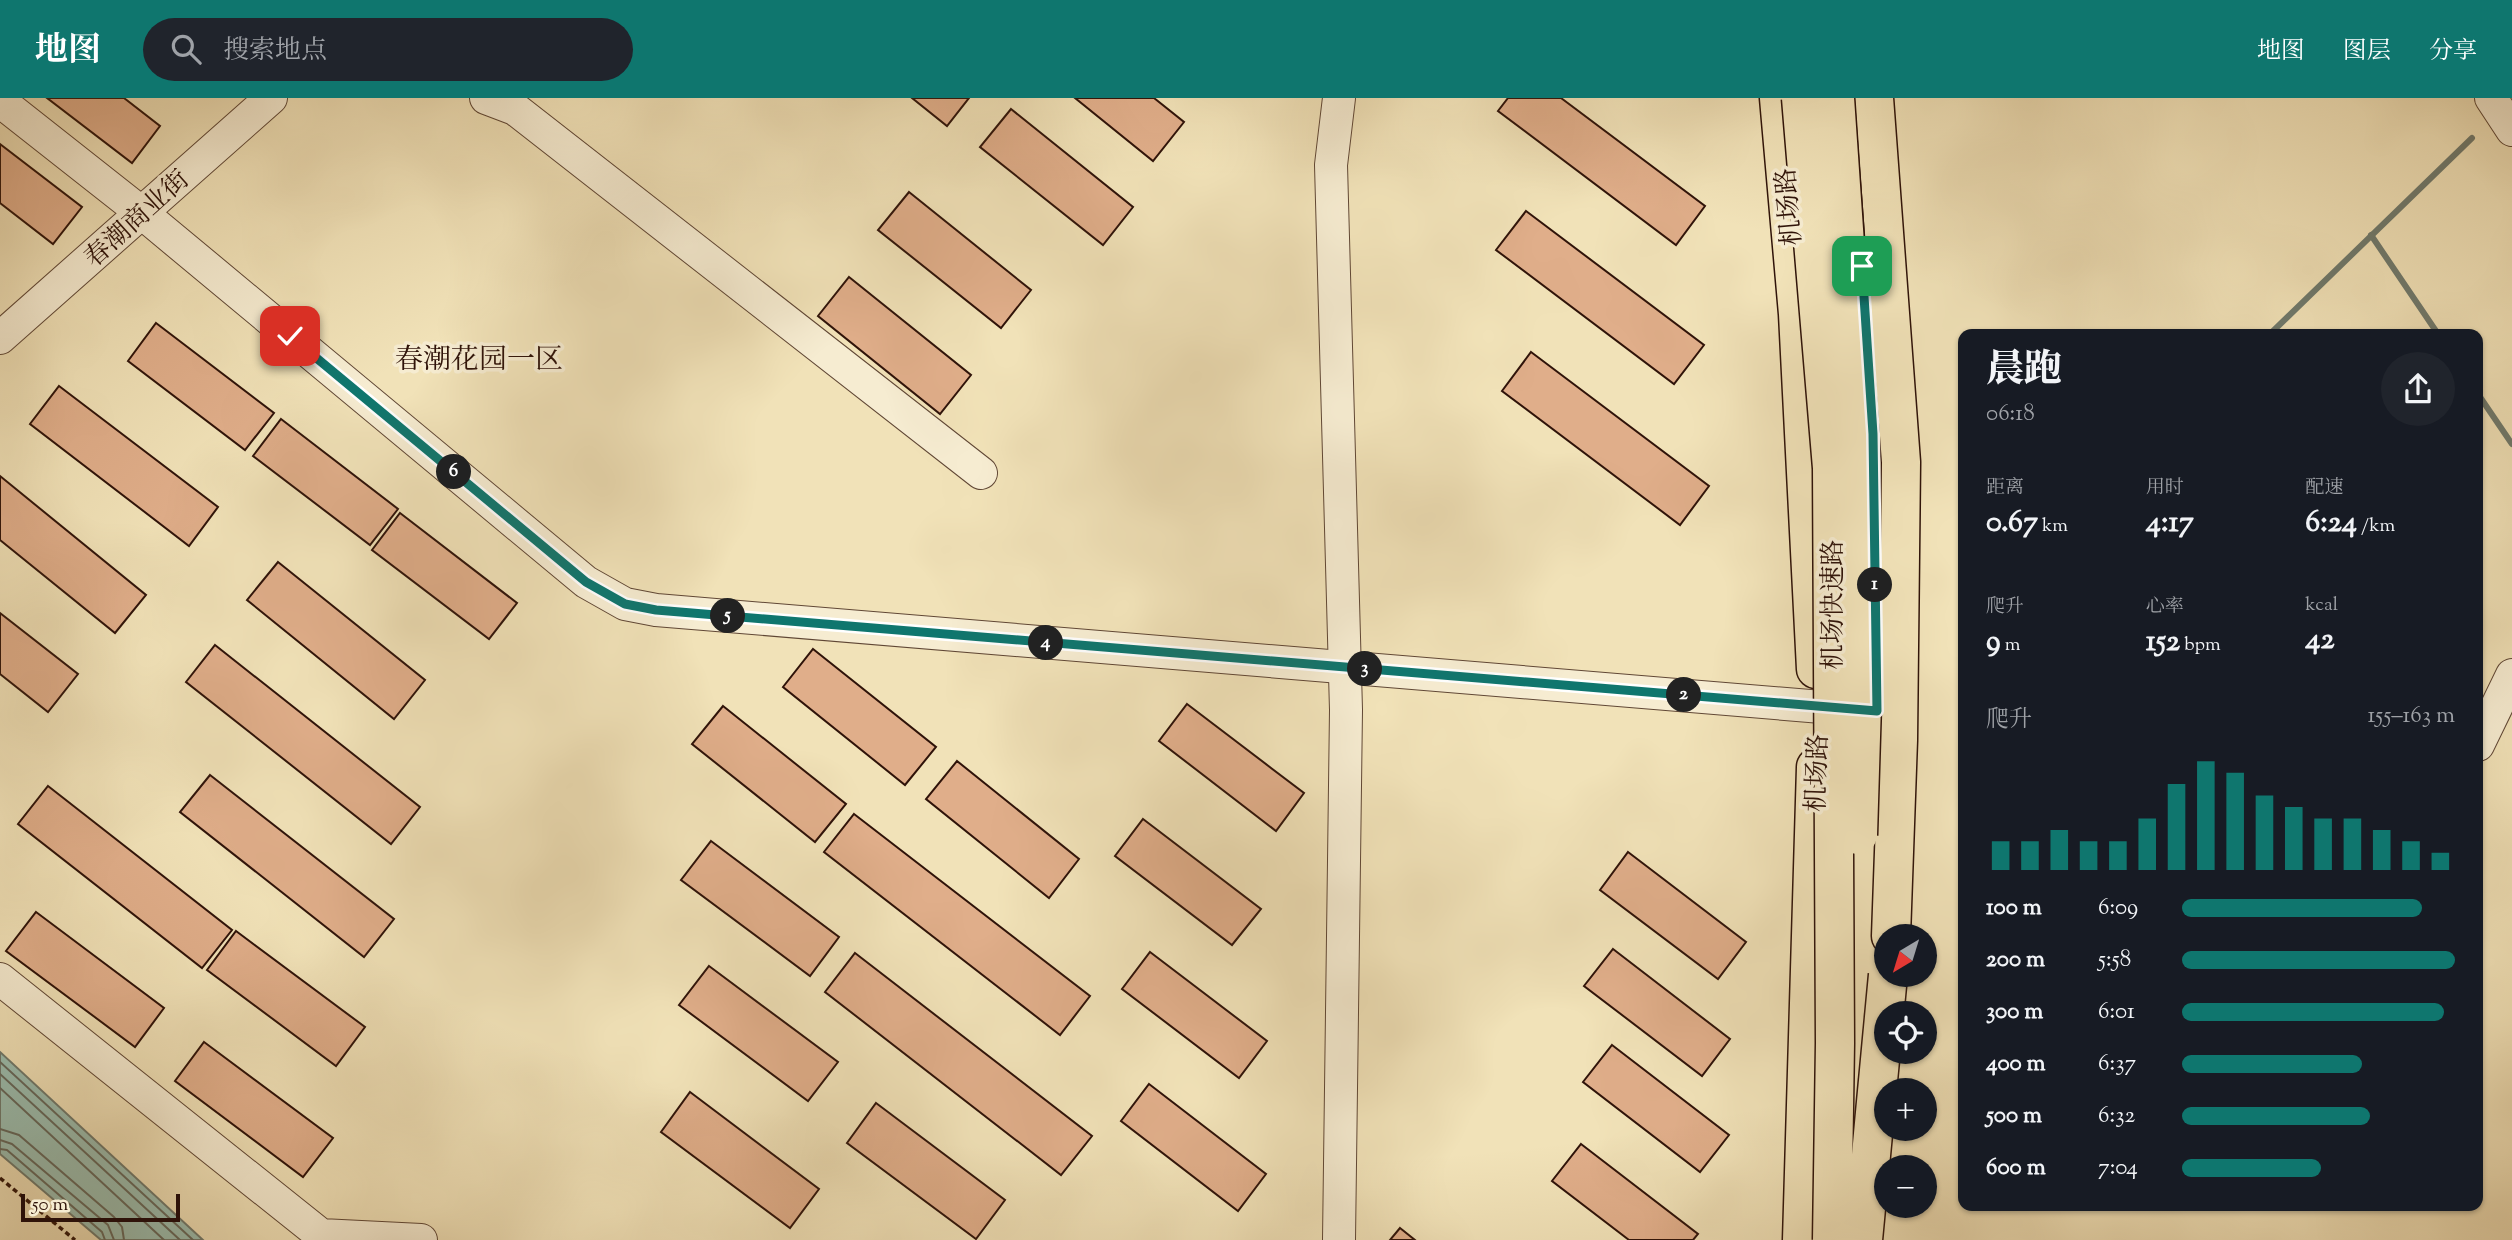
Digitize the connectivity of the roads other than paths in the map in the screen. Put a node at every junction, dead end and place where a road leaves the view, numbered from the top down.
1 (271, 98) edge
2 (486, 98) edge
3 (1339, 98) edge
4 (1779, 98) edge
5 (1801, 98) edge
6 (1835, 98) edge
7 (1851, 98) edge
8 (1874, 98) edge
9 (2491, 98) edge
10 (0, 101) edge
11 (2512, 130) edge
12 (142, 213) junction
13 (0, 338) edge
14 (981, 473) dead end
15 (1345, 667) junction
16 (2512, 675) edge
17 (1818, 706) junction
18 (1877, 711) junction
19 (2483, 735) edge
20 (1891, 924) edge
21 (0, 979) edge
22 (1887, 987) edge
23 (421, 1240) edge
24 (1339, 1240) edge
25 (1802, 1240) edge
26 (1832, 1240) edge
27 (1856, 1240) edge
28 (1863, 1240) edge
29 (1882, 1240) edge

1 - 12 street, 春潮商业街
2 - 14 street
3 - 15 street
4 - 17 main road, 机场路
5 - 26 main road, 机场快速路, bridge
6 - 27 main road, 机场快速路, bridge
7 - 18 main road
8 - 20 main road
9 - 11 street
10 - 12 street
12 - 13 street, 春潮商业街
12 - 15 street
15 - 17 street
15 - 24 street
16 - 19 street
17 - 18 street
17 - 25 main road, 机场路
18 - 29 main road
21 - 23 street
22 - 28 main road, bridge

